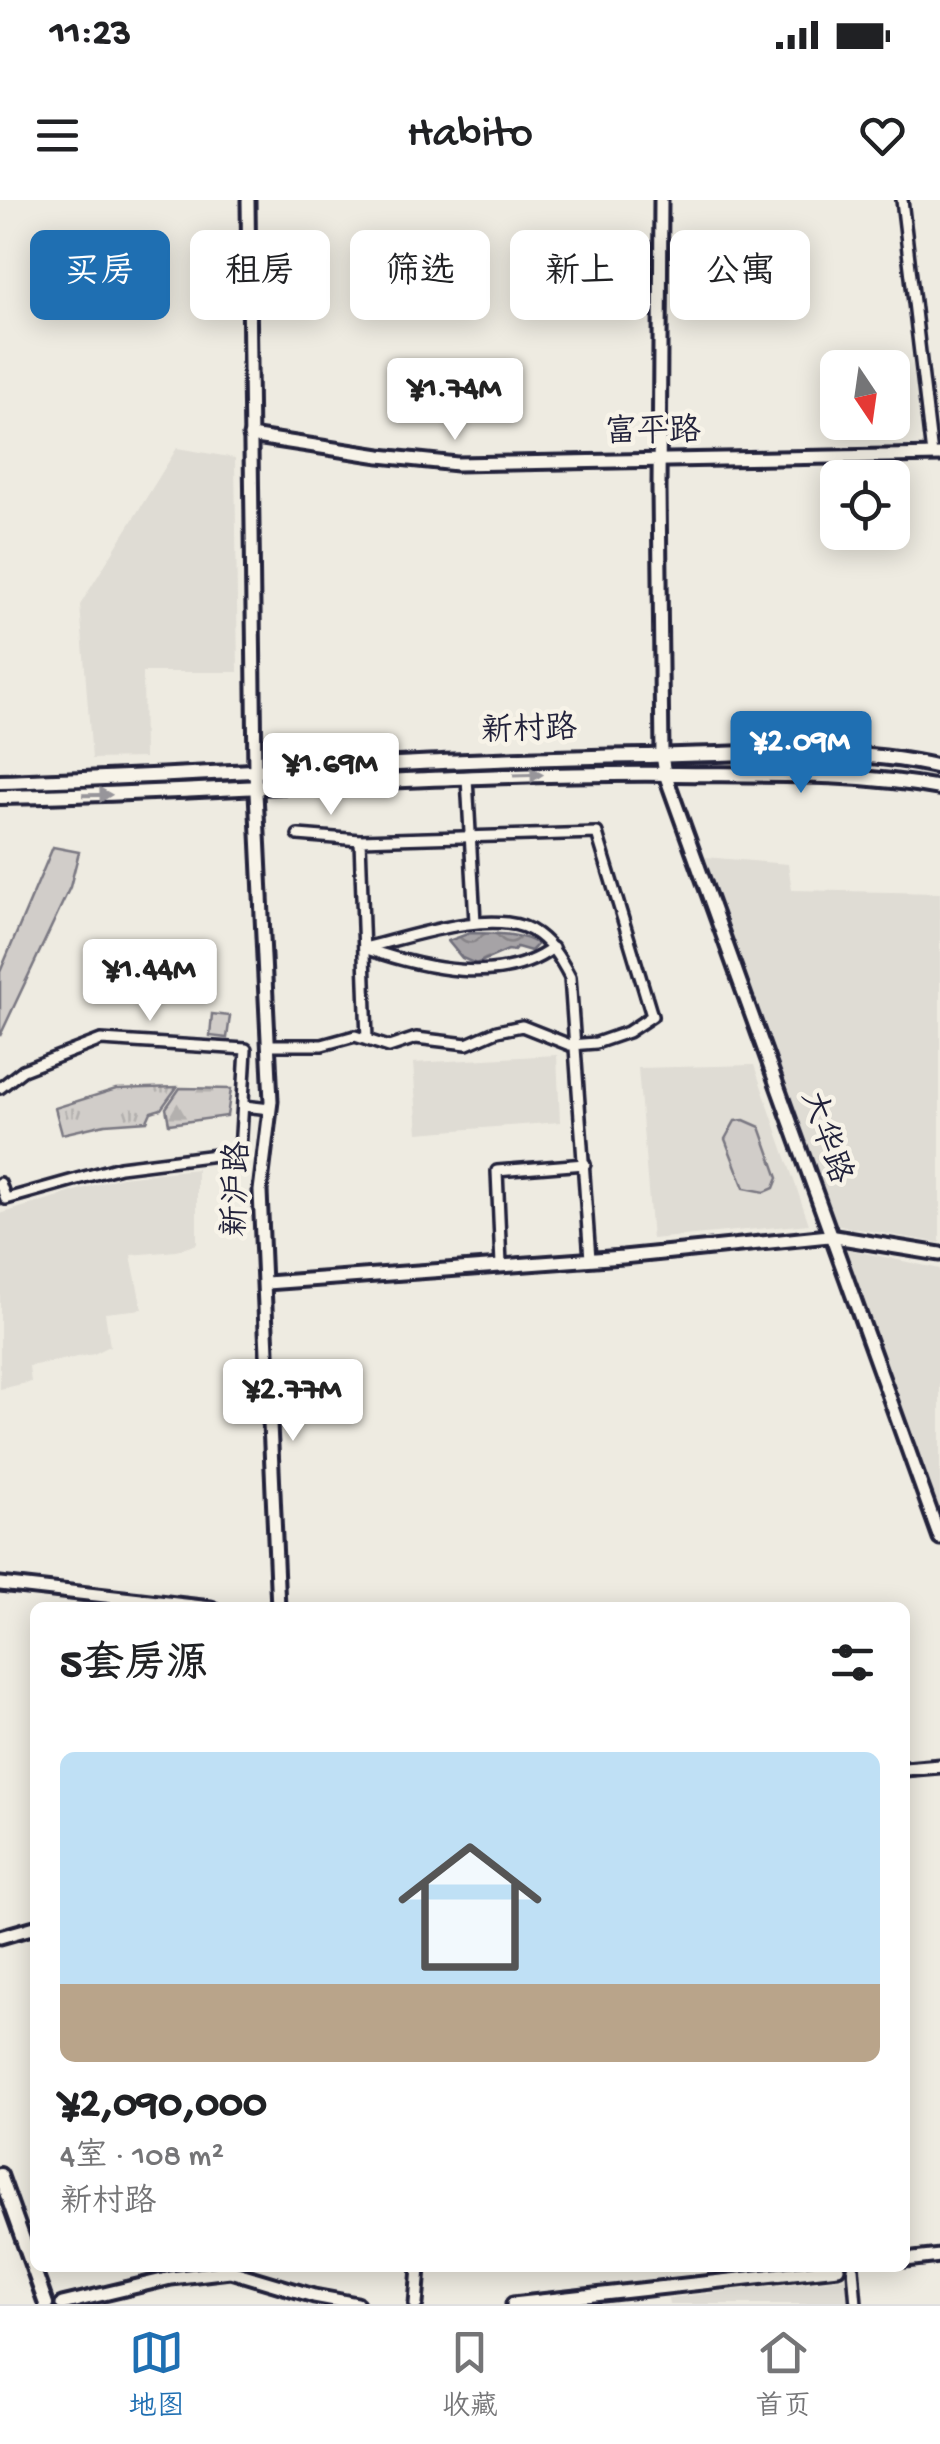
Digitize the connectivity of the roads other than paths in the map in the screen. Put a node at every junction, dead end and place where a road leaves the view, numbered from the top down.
1 (248, 200) edge
2 (660, 200) edge
3 (902, 200) edge
4 (250, 436) junction
5 (936, 455) edge
6 (659, 462) junction
7 (662, 755) junction
8 (940, 767) edge
9 (666, 774) junction
10 (467, 778) junction
11 (255, 779) junction
12 (0, 782) edge
13 (940, 788) edge
14 (0, 797) edge
15 (298, 835) dead end
16 (470, 837) junction
17 (360, 840) junction
18 (474, 922) junction
19 (364, 948) junction
20 (553, 948) junction
21 (368, 1040) junction
22 (578, 1044) junction
23 (269, 1046) junction
24 (0, 1088) edge
25 (244, 1106) junction
26 (270, 1109) junction
27 (585, 1164) junction
28 (0, 1183) edge
29 (829, 1236) junction
30 (940, 1254) edge
31 (590, 1259) junction
32 (501, 1265) junction
33 (266, 1283) junction
34 (940, 1538) edge
35 (0, 1584) edge
36 (158, 1602) edge
37 (278, 1602) edge
38 (940, 1766) edge
39 (910, 1769) edge
40 (30, 1928) edge
41 (0, 1937) edge
42 (0, 2175) edge
43 (940, 2256) edge
44 (30, 2259) edge
45 (910, 2259) edge
46 (35, 2272) edge
47 (222, 2272) edge
48 (233, 2272) edge
49 (419, 2272) edge
50 (802, 2272) edge
51 (854, 2272) edge
52 (46, 2304) edge
53 (62, 2304) edge
54 (357, 2304) edge
55 (416, 2304) edge
56 (514, 2304) edge
57 (856, 2304) edge

1 - 4 street, 新沪路
2 - 6 street, 大华路
3 - 5 street
4 - 6 street, 富平路
4 - 11 street, 新沪路
5 - 6 street, 富平路
6 - 7 street, 大华路
7 - 8 main road, 新村路
7 - 9 street, 大华路
7 - 11 main road, 新村路
10 -> 9 main road, 新村路
9 - 13 main road, 新村路
9 - 29 street, 大华路
10 - 11 main road, 新村路
10 - 16 street
11 - 12 main road, 新村路
14 -> 11 main road, 新村路
11 - 23 street, 新沪路
15 - 17 street
16 - 17 street
16 - 18 street
16 - 22 street
17 - 19 street
18 - 19 street
18 - 20 street
19 - 20 street
19 - 21 street
20 - 22 street
21 - 22 street
21 - 23 street
22 - 27 street
23 - 26 street, 新沪路
24 - 25 street
25 - 26 street
25 - 28 street
26 - 33 street, 新沪路
27 - 31 street
27 - 32 street
29 - 30 street
29 - 31 street
29 - 34 street, 大华路
31 - 32 street
32 - 33 street
33 - 37 street, 新沪路
35 - 36 street
38 - 39 street
40 - 41 street
42 - 44 main road
43 - 45 street
46 - 52 main road
47 - 53 street
48 - 54 street
49 - 55 street
50 - 56 street
51 - 57 street

